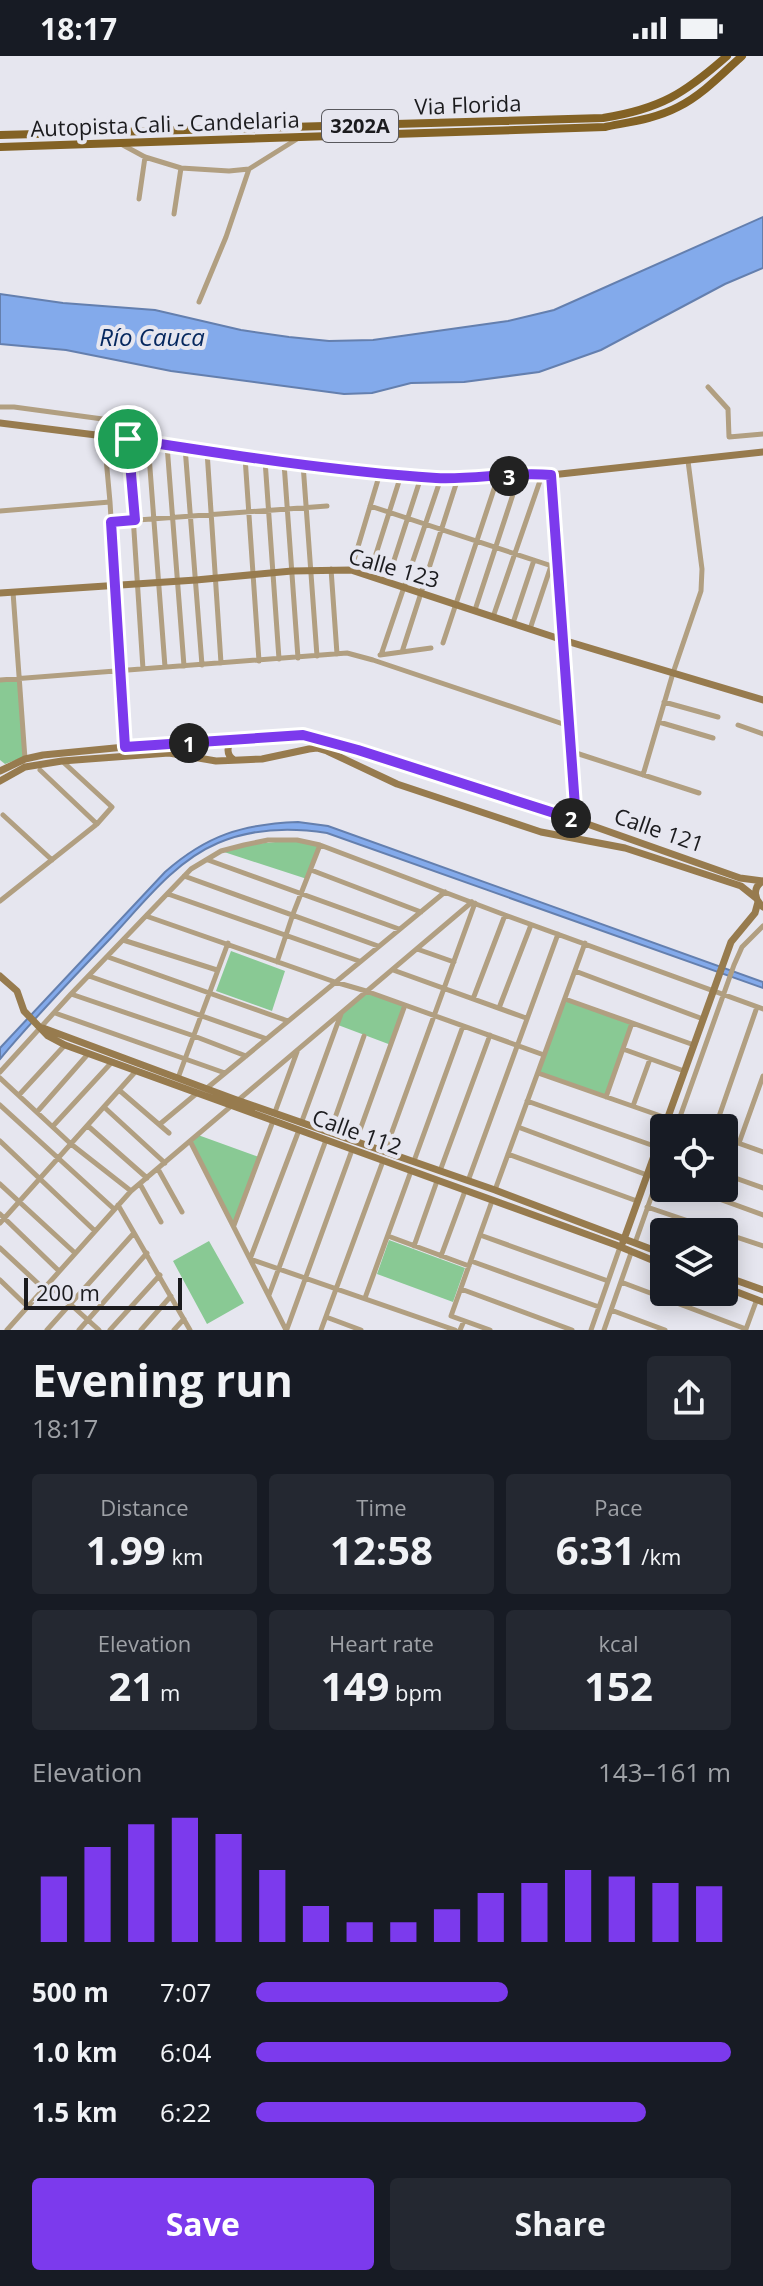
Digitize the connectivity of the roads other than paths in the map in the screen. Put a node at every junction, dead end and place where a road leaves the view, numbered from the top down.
1 (727, 56) edge
2 (742, 56) edge
3 (0, 135) edge
4 (298, 139) junction
5 (119, 144) junction
6 (0, 147) edge
7 (145, 157) junction
8 (181, 168) junction
9 (249, 169) junction
10 (139, 199) dead end
11 (174, 214) dead end
12 (199, 302) dead end
13 (708, 387) dead end
14 (0, 407) edge
15 (110, 420) dead end
16 (0, 423) edge
17 (763, 434) edge
18 (104, 436) junction
19 (128, 439) junction
20 (148, 442) junction
21 (167, 445) junction
22 (185, 447) junction
23 (207, 451) junction
24 (763, 452) edge
25 (245, 457) junction
26 (265, 460) junction
27 (687, 460) junction
28 (284, 463) junction
29 (303, 464) junction
30 (380, 473) junction
31 (542, 474) junction
32 (401, 475) junction
33 (520, 475) junction
34 (551, 475) junction
35 (498, 476) junction
36 (421, 477) junction
37 (441, 478) junction
38 (458, 478) junction
39 (110, 502) junction
40 (327, 506) dead end
41 (370, 506) junction
42 (305, 508) junction
43 (287, 509) junction
44 (267, 510) junction
45 (0, 511) edge
46 (249, 511) junction
47 (389, 512) junction
48 (210, 514) junction
49 (191, 515) junction
50 (172, 516) junction
51 (154, 518) junction
52 (408, 518) junction
53 (135, 520) junction
54 (111, 522) junction
55 (425, 524) junction
56 (442, 528) junction
57 (477, 541) junction
58 (497, 547) junction
59 (515, 553) junction
60 (534, 560) junction
61 (554, 567) junction
62 (331, 569) junction
63 (310, 570) junction
64 (351, 570) junction
65 (292, 571) junction
66 (273, 572) junction
67 (253, 574) junction
68 (369, 576) junction
69 (215, 578) junction
70 (196, 580) junction
71 (178, 581) junction
72 (159, 582) junction
73 (387, 582) junction
74 (139, 583) junction
75 (115, 585) junction
76 (403, 587) junction
77 (13, 592) junction
78 (0, 593) edge
79 (421, 593) junction
80 (456, 605) junction
81 (475, 610) junction
82 (493, 617) junction
83 (513, 623) junction
84 (530, 629) junction
85 (563, 640) junction
86 (443, 643) dead end
87 (431, 648) dead end
88 (402, 652) junction
89 (337, 654) junction
90 (381, 655) junction
91 (317, 656) junction
92 (298, 658) junction
93 (279, 659) junction
94 (373, 660) junction
95 (259, 661) junction
96 (221, 663) junction
97 (202, 665) junction
98 (184, 666) junction
99 (165, 667) junction
100 (143, 669) junction
101 (119, 671) junction
102 (673, 673) junction
103 (19, 679) junction
104 (0, 680) edge
105 (763, 700) edge
106 (664, 702) junction
107 (718, 717) dead end
108 (659, 722) junction
109 (738, 725) dead end
110 (569, 726) junction
111 (763, 734) edge
112 (713, 738) dead end
113 (236, 739) junction
114 (125, 751) junction
115 (579, 754) dead end
116 (25, 759) junction
117 (234, 760) junction
118 (62, 761) junction
119 (40, 770) dead end
120 (0, 771) edge
121 (643, 775) junction
122 (0, 781) edge
123 (473, 787) junction
124 (699, 793) dead end
125 (466, 806) junction
126 (3, 815) dead end
127 (576, 820) junction
128 (97, 824) junction
129 (320, 845) junction
130 (52, 860) junction
131 (207, 860) junction
132 (311, 870) junction
133 (184, 876) junction
134 (763, 881) edge
135 (446, 891) junction
136 (301, 893) junction
137 (168, 894) junction
138 (0, 901) edge
139 (759, 902) edge
140 (474, 903) junction
141 (421, 912) junction
142 (293, 914) junction
143 (505, 915) junction
144 (146, 916) junction
145 (531, 925) junction
146 (763, 926) edge
147 (399, 929) junction
148 (558, 934) junction
149 (286, 937) junction
150 (123, 940) junction
151 (228, 943) junction
152 (585, 943) junction
153 (379, 946) junction
154 (417, 949) junction
155 (108, 957) junction
156 (277, 962) junction
157 (360, 962) junction
158 (454, 962) junction
159 (217, 970) junction
160 (393, 970) junction
161 (575, 971) junction
162 (0, 976) edge
163 (89, 976) junction
164 (335, 982) junction
165 (444, 988) junction
166 (366, 991) junction
167 (713, 991) junction
168 (210, 992) junction
169 (71, 994) junction
170 (724, 995) junction
171 (473, 999) junction
172 (565, 999) junction
173 (405, 1005) junction
174 (499, 1008) junction
175 (760, 1008) edge
176 (55, 1013) junction
177 (341, 1013) junction
178 (201, 1015) junction
179 (434, 1015) junction
180 (526, 1018) junction
181 (703, 1019) junction
182 (288, 1021) junction
183 (632, 1023) junction
184 (40, 1026) junction
185 (463, 1026) junction
186 (490, 1035) junction
187 (194, 1036) junction
188 (364, 1036) dead end
189 (267, 1039) junction
190 (65, 1045) junction
191 (517, 1045) junction
192 (694, 1045) junction
193 (623, 1049) junction
194 (297, 1051) junction
195 (89, 1053) junction
196 (544, 1055) junction
197 (246, 1056) junction
198 (186, 1058) junction
199 (650, 1059) junction
200 (112, 1062) junction
201 (136, 1071) junction
202 (684, 1071) junction
203 (225, 1073) junction
204 (538, 1073) junction
205 (0, 1075) edge
206 (763, 1076) edge
207 (178, 1078) junction
208 (207, 1088) junction
209 (119, 1090) junction
210 (196, 1094) junction
211 (19, 1095) junction
212 (606, 1097) junction
213 (527, 1101) junction
214 (235, 1103) junction
215 (0, 1105) edge
216 (633, 1106) junction
217 (104, 1107) junction
218 (37, 1112) junction
219 (656, 1114) edge
220 (668, 1114) edge
221 (681, 1114) edge
222 (720, 1114) edge
223 (274, 1117) junction
224 (302, 1121) junction
225 (160, 1124) junction
226 (53, 1126) junction
227 (88, 1126) junction
228 (518, 1127) junction
229 (299, 1130) junction
230 (330, 1132) junction
231 (169, 1133) dead end
232 (326, 1140) junction
233 (0, 1141) edge
234 (190, 1141) junction
235 (356, 1141) junction
236 (739, 1143) joint
237 (71, 1144) junction
238 (650, 1145) edge
239 (352, 1150) junction
240 (385, 1151) junction
241 (763, 1152) edge
242 (508, 1154) junction
243 (59, 1156) junction
244 (383, 1161) junction
245 (414, 1161) junction
246 (165, 1163) junction
247 (650, 1167) edge
248 (158, 1169) junction
249 (411, 1171) junction
250 (440, 1171) junction
251 (647, 1175) junction
252 (39, 1178) junction
253 (147, 1178) junction
254 (738, 1179) edge
255 (437, 1181) junction
256 (468, 1181) junction
257 (0, 1184) edge
258 (140, 1184) junction
259 (763, 1188) edge
260 (495, 1190) junction
261 (131, 1191) junction
262 (465, 1191) junction
263 (19, 1201) junction
264 (492, 1201) junction
265 (637, 1201) junction
266 (650, 1201) edge
267 (727, 1202) edge
268 (116, 1207) junction
269 (647, 1207) junction
270 (182, 1212) dead end
271 (763, 1215) edge
272 (1, 1218) edge
273 (680, 1218) edge
274 (161, 1222) dead end
275 (233, 1226) junction
276 (95, 1231) junction
277 (134, 1233) junction
278 (480, 1235) junction
279 (388, 1236) junction
280 (738, 1237) edge
281 (622, 1243) junction
282 (634, 1243) junction
283 (414, 1246) junction
284 (763, 1246) edge
285 (0, 1248) edge
286 (650, 1249) edge
287 (75, 1253) junction
288 (147, 1253) junction
289 (631, 1253) junction
290 (441, 1256) junction
291 (250, 1259) junction
292 (650, 1260) edge
293 (470, 1264) junction
294 (279, 1268) junction
295 (59, 1271) junction
296 (160, 1275) junction
297 (307, 1278) junction
298 (0, 1280) edge
299 (738, 1280) edge
300 (608, 1281) junction
301 (621, 1282) junction
302 (46, 1286) junction
303 (762, 1287) edge
304 (336, 1288) junction
305 (461, 1289) junction
306 (738, 1292) edge
307 (171, 1296) junction
308 (268, 1296) junction
309 (365, 1298) junction
310 (760, 1300) edge
311 (70, 1305) junction
312 (28, 1307) junction
313 (599, 1307) junction
314 (611, 1310) junction
315 (326, 1317) junction
316 (184, 1319) junction
317 (89, 1320) junction
318 (464, 1321) junction
319 (746, 1329) edge
320 (7, 1330) edge
321 (47, 1330) edge
322 (79, 1330) edge
323 (99, 1330) edge
324 (110, 1330) edge
325 (141, 1330) edge
326 (174, 1330) edge
327 (190, 1330) edge
328 (286, 1330) edge
329 (321, 1330) edge
330 (361, 1330) edge
331 (458, 1330) edge
332 (490, 1330) edge
333 (572, 1330) edge
334 (591, 1330) edge
335 (604, 1330) edge
336 (665, 1330) edge

1 - 3 main road, Via Florida / 3202A
2 - 4 main road, Autopista Cali - Candelaria / 3202A
4 - 5 main road, Autopista Cali - Candelaria / 3202A
4 - 9 street
5 - 6 main road, Autopista Cali - Candelaria / 3202A
5 - 7 street
7 - 8 street
7 - 10 street
8 - 9 street
8 - 11 street
9 - 12 street
13 - 17 street
14 - 15 street
16 - 18 street
18 - 19 street
18 - 39 street
19 - 20 street
19 - 53 street
20 - 21 street
20 - 51 street
21 - 22 street
21 - 50 street
22 - 23 street
22 - 49 street
23 - 25 street
23 - 48 street
24 - 27 street
25 - 26 street
25 - 46 street
26 - 28 street
26 - 44 street
27 - 34 street
27 - 102 street
28 - 29 street
28 - 43 street
29 - 30 street
29 - 42 street
30 - 32 street
30 - 41 street
31 - 33 street
31 - 34 street
31 - 59 street
32 - 36 street
32 - 47 street
33 - 35 street
33 - 58 street
34 - 61 street
35 - 38 street
35 - 57 street
36 - 37 street
36 - 52 street
37 - 38 street
37 - 55 street
38 - 56 street
39 - 45 street
39 - 54 street
40 - 42 street
41 - 47 street
41 - 64 street
42 - 43 street
42 - 63 street
43 - 44 street
43 - 65 street
44 - 46 street
44 - 66 street
46 - 48 street
46 - 67 street
47 - 52 street
47 - 68 street
48 - 49 street
48 - 69 street
49 - 50 street
49 - 70 street
50 - 51 street
50 - 71 street
51 - 53 street
51 - 72 street
52 - 55 street
52 - 73 street
53 - 54 street
53 - 74 street
54 - 75 street
55 - 56 street
55 - 76 street
56 - 57 street
56 - 79 street
57 - 58 street
57 - 80 street
58 - 59 street
58 - 81 street
59 - 60 street
59 - 82 street
60 - 61 street
60 - 83 street
61 - 84 street
61 - 85 street
62 - 63 street, Calle 123
62 - 64 street, Calle 123
62 - 89 street
63 - 65 street, Calle 123
63 - 91 street
64 - 68 street, Calle 123
65 - 66 street, Calle 123
65 - 92 street
66 - 67 street, Calle 123
66 - 93 street
67 - 69 street, Calle 123
67 - 95 street
68 - 73 street, Calle 123
69 - 70 street, Calle 123
69 - 96 street
70 - 71 street, Calle 123
70 - 97 street
71 - 72 street, Calle 123
71 - 98 street
72 - 74 street, Calle 123
72 - 99 street
73 - 76 street, Calle 123
74 - 75 street, Calle 123
74 - 100 street
75 - 77 street, Calle 123
75 - 101 street
76 - 79 street, Calle 123
76 - 90 street
77 - 78 street, Calle 123
77 - 103 street
79 - 80 street, Calle 123
79 - 88 street
80 - 81 street, Calle 123
80 - 86 street
81 - 82 street, Calle 123
82 - 83 street, Calle 123
83 - 84 street, Calle 123
84 - 85 street, Calle 123
85 - 102 street, Calle 123
85 - 110 street
87 - 88 street
88 - 90 street
89 - 91 street
89 - 94 street
90 - 94 street
91 - 92 street
92 - 93 street
93 - 95 street
94 - 110 street
95 - 96 street
96 - 97 street
97 - 98 street
98 - 99 street
99 - 100 street
100 - 101 street
101 - 103 street
101 - 114 street
102 - 105 street, Calle 123
102 - 106 street
103 - 104 street
103 - 116 street
106 - 107 street
106 - 108 street
108 - 112 street
108 - 121 street
109 - 111 street
110 - 127 street
113 - 114 street, Calle 121
113 - 117 street
113 - 123 street, Calle 121
114 - 116 street
114 - 117 street, Calle 121
114 - 118 street
115 - 121 street
116 - 120 street
117 - 125 street, Calle 121
118 - 122 street
118 - 128 street
119 - 128 street
121 - 124 street
123 - 125 street
123 - 127 street, Calle 121
125 - 139 street, Calle 121
126 - 130 street
127 - 134 street, Calle 121
128 - 130 street
129 - 131 street
129 - 132 street
129 - 135 street
130 - 138 street
131 - 133 street
131 - 136 street
132 - 136 street
132 - 141 street
133 - 137 street
133 - 142 street
134 - 139 street
135 - 140 street
135 - 141 street
136 - 142 street
136 - 147 street
137 - 144 street
137 - 149 street
139 - 167 street
140 - 143 street
140 - 154 street
140 - 158 street
141 - 147 street
142 - 149 street
142 - 153 street
143 - 145 street
143 - 171 street
144 - 150 street
144 - 151 street
145 - 148 street
145 - 174 street
146 - 170 street
147 - 153 street
148 - 152 street
148 - 180 street
149 - 156 street
149 - 157 street
150 - 155 street
150 - 159 street
151 - 156 street
151 - 159 street
152 - 161 street
152 - 167 street
153 - 157 street
154 - 158 street
154 - 160 street
155 - 163 street
155 - 168 street
156 - 164 street
157 - 164 street
158 - 165 street
159 - 168 street
160 - 165 street
160 - 166 street
161 - 172 street
161 - 181 street
162 - 184 street, Calle 112
163 - 169 street
163 - 178 street
164 - 166 street
164 - 182 street
165 - 171 street
165 - 179 street
166 - 173 street
166 - 177 street
167 - 170 street
167 - 181 street
168 - 178 street
168 - 182 street
169 - 176 street
169 - 187 street
170 - 175 street
170 - 221 street
171 - 174 street
172 - 183 street
172 - 196 street
173 - 179 street
173 - 235 street
174 - 180 street
175 - 222 street
176 - 184 street
176 - 198 street
177 - 194 street
177 - 224 street
178 - 187 street
178 - 189 street
179 - 185 street
179 - 240 street
180 - 191 street
181 - 192 street
182 - 189 street
183 - 192 street
183 - 193 street
184 - 190 street, Calle 112
184 - 205 street
184 - 207 street, Calle 112
185 - 186 street
185 - 245 street
186 - 191 street
186 - 250 street
187 - 197 street
187 - 198 street
188 - 230 street
189 - 197 street
190 - 195 street, Calle 112
190 - 211 street
191 - 196 street
191 - 256 street
192 - 202 street
193 - 199 street
193 - 212 street
194 - 214 street
194 - 223 street
195 - 200 street, Calle 112
195 - 218 street
196 - 204 street
197 - 203 street
198 - 203 street
198 - 207 street
199 - 202 street
199 - 216 street
200 - 201 street, Calle 112
200 - 226 street
201 - 209 street
201 - 210 street, Calle 112
202 - 220 street
203 - 208 street
204 - 212 street
204 - 213 street
205 - 211 street
206 - 236 street
207 - 208 street, Calle 112
208 - 214 street, Calle 112
209 - 217 street
209 - 225 street
210 - 214 street, Calle 112
210 - 225 street
211 - 218 street
212 - 216 street
213 - 228 street
213 - 238 street
214 - 223 street, Calle 112
214 - 234 street
215 - 243 street
216 - 219 street
217 - 227 street
217 - 246 street
218 - 226 street
223 - 224 street, Calle 112
223 - 229 street, Calle 112
223 - 275 street
224 - 230 street, Calle 112
225 - 231 street
226 - 237 street
227 - 237 street
227 - 253 street
228 - 242 street
228 - 251 street
229 - 232 street, Calle 112
229 - 291 street
230 - 235 street, Calle 112
232 - 239 street, Calle 112
232 - 294 street
233 - 252 street
234 - 246 street
234 - 275 street
235 - 240 street, Calle 112
236 - 241 street
237 - 243 street
237 - 261 street
239 - 244 street, Calle 112
239 - 297 street
240 - 245 street, Calle 112
242 - 260 street
242 - 265 street
243 - 252 street
243 - 268 street
244 - 249 street, Calle 112
244 - 304 street
245 - 250 street, Calle 112
246 - 248 street
247 - 251 street
248 - 253 street
248 - 270 street
249 - 255 street, Calle 112
249 - 279 street
250 - 256 street, Calle 112
251 - 265 street
252 - 263 street
252 - 276 street
253 - 258 street
254 - 259 street
255 - 262 street, Calle 112
255 - 283 street
256 - 260 street, Calle 112
257 - 263 street
258 - 261 street
258 - 274 street
260 - 281 street, Calle 112
261 - 268 street
262 - 264 street, Calle 112
262 - 290 street
263 - 272 street
263 - 287 street
264 - 278 street
264 - 281 street, Calle 112
265 - 281 street
266 - 269 street
267 - 271 street
268 - 276 street
268 - 277 street
269 - 273 street
269 - 282 street
272 - 295 street
275 - 291 street
276 - 287 street
277 - 288 street
277 - 311 street
278 - 293 street
278 - 300 street
279 - 283 street
279 - 309 street
280 - 284 street
281 - 282 street, Calle 112
281 - 289 street, Calle 112
281 - 300 street
282 - 286 street, Calle 112
283 - 290 street
285 - 302 street
287 - 295 street
288 - 296 street
288 - 317 street
289 - 292 street, Calle 112
289 - 301 street
290 - 293 street
291 - 294 street
291 - 308 street
293 - 305 street
293 - 313 street
294 - 297 street
294 - 308 street
295 - 302 street
296 - 307 street
296 - 324 street
297 - 304 street
297 - 328 street
298 - 312 street
299 - 303 street
300 - 313 street
301 - 314 street
301 - 319 street
302 - 311 street
302 - 312 street
304 - 309 street
304 - 315 street
305 - 318 street
305 - 333 street
306 - 310 street
307 - 316 street
307 - 325 street
308 - 328 street
309 - 331 street
310 - 319 street
311 - 317 street
311 - 321 street
312 - 320 street
313 - 334 street
314 - 335 street
314 - 336 street
315 - 329 street
315 - 330 street
316 - 326 street
316 - 327 street
317 - 322 street
317 - 323 street
318 - 331 street
318 - 332 street

